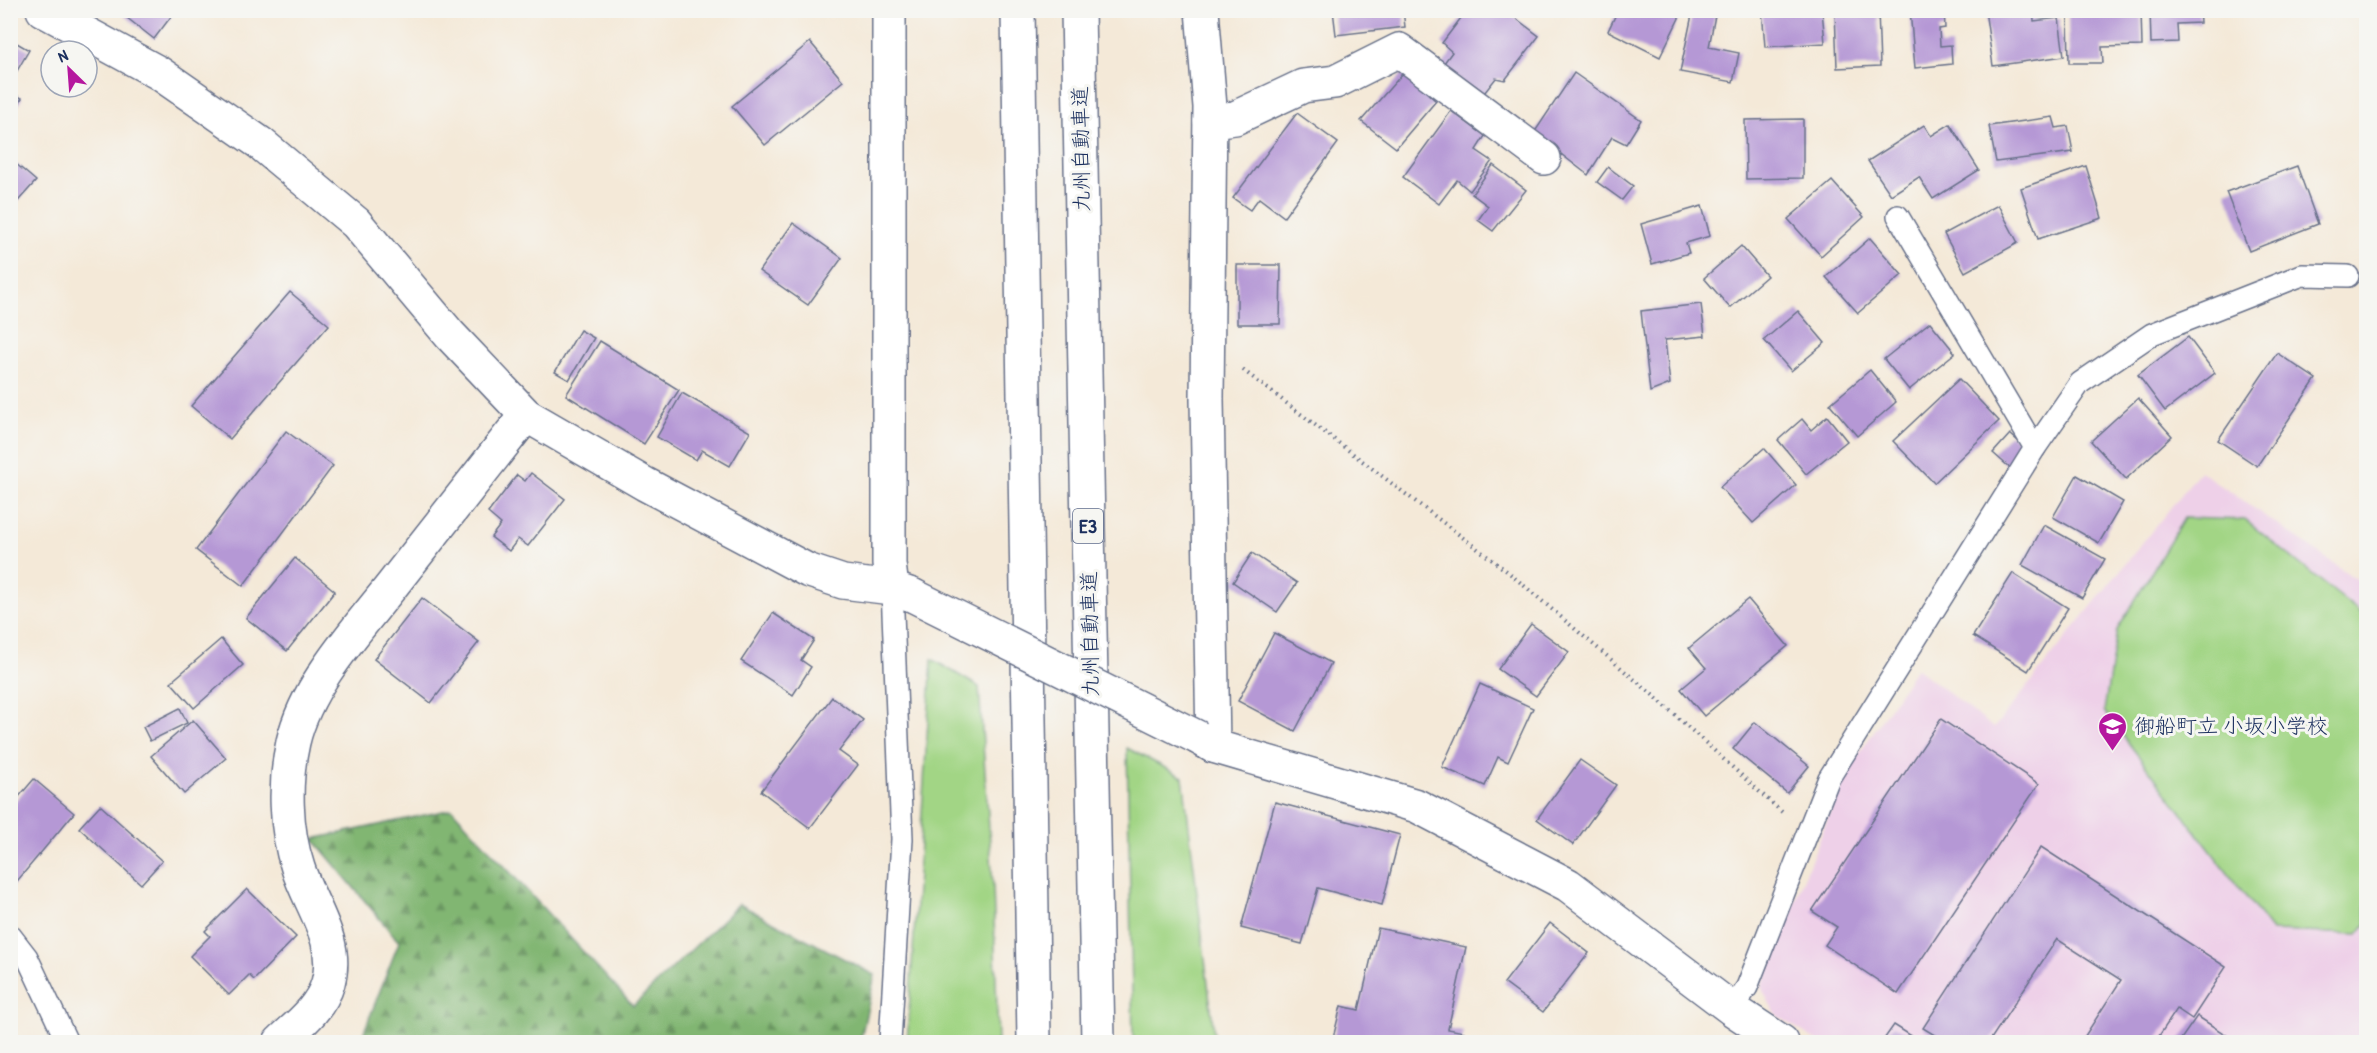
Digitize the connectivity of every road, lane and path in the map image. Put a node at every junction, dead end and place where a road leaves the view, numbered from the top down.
1 (43, 10) edge
2 (889, 10) edge
3 (1018, 10) edge
4 (1078, 10) edge
5 (1202, 10) edge
6 (1210, 121) junction
7 (1544, 158) dead end
8 (1898, 216) dead end
9 (2348, 276) dead end
10 (1207, 365) junction
11 (526, 415) junction
12 (2035, 448) junction
13 (902, 591) junction
14 (1206, 742) junction
15 (1807, 835) junction
16 (10, 935) edge
17 (1732, 1009) junction
18 (67, 1042) edge
19 (280, 1042) edge
20 (890, 1042) edge
21 (1034, 1042) edge
22 (1098, 1042) edge
23 (1782, 1042) edge

1 - 11 main road
2 - 13 main road
3 - 21 main road
4 - 22 main road, 九州自動車道 / E3
5 - 6 main road
6 - 7 main road
6 - 10 main road
8 - 12 lane
9 - 12 lane
10 - 14 main road
10 - 15 path
11 - 13 main road
11 - 19 main road
12 - 15 lane
13 - 14 main road, bridge
13 - 20 lane
14 - 17 main road
15 - 17 lane
16 - 18 lane
17 - 23 main road

